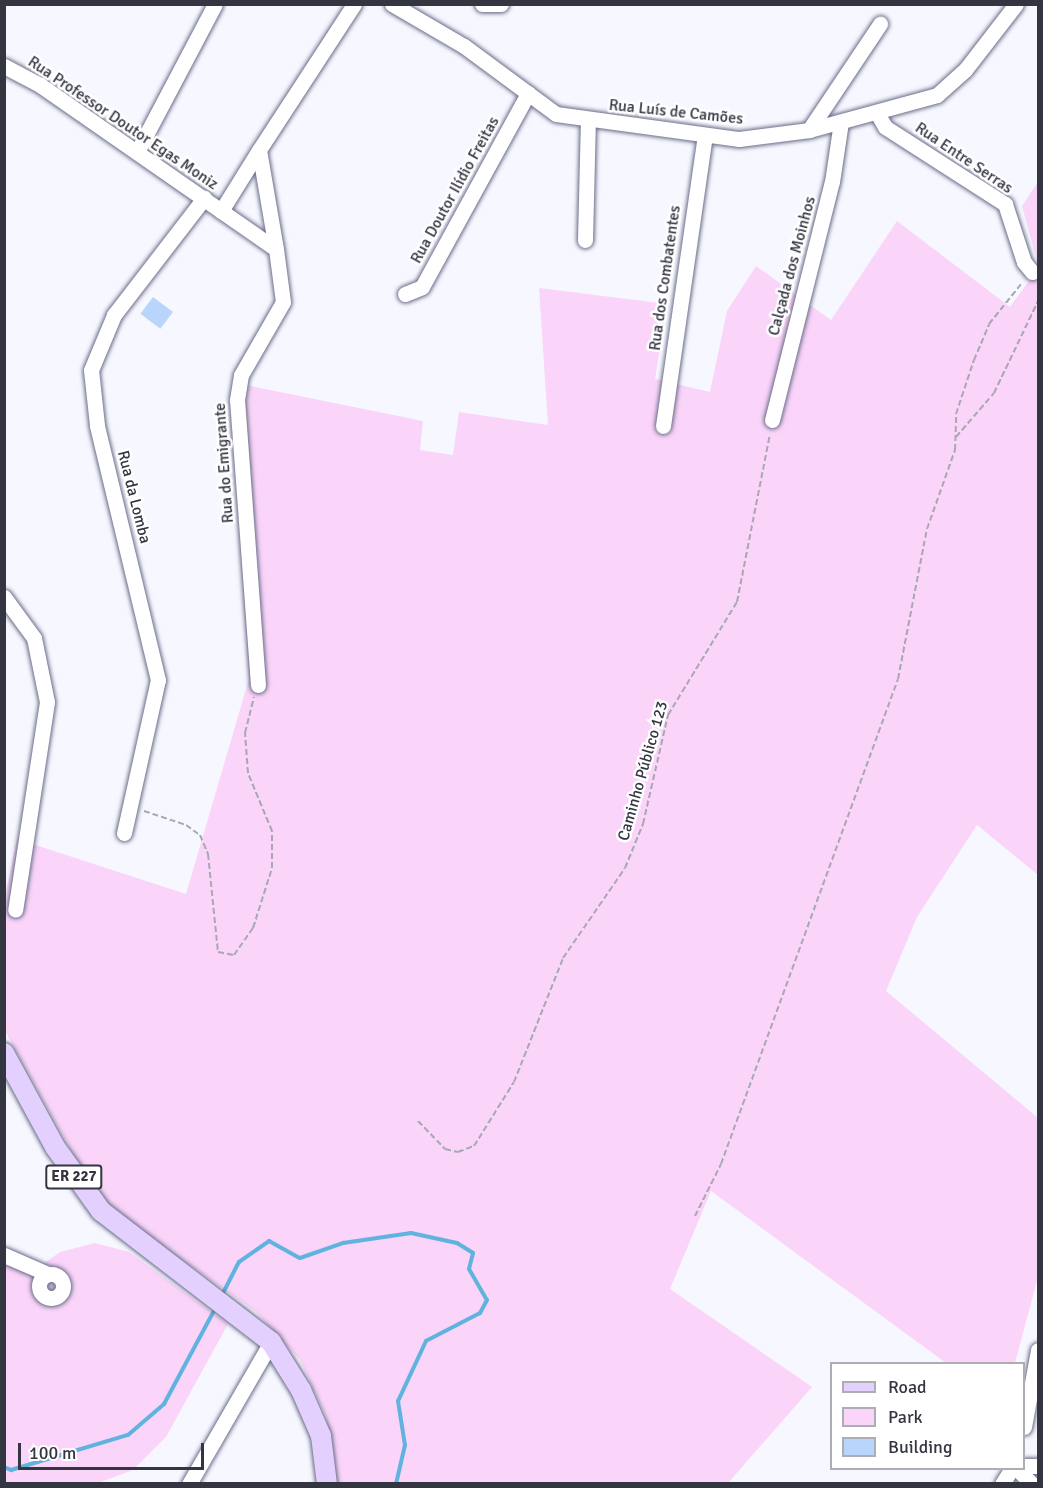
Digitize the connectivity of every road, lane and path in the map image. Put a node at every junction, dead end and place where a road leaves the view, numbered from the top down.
1 (215, 4) edge
2 (354, 4) edge
3 (392, 4) edge
4 (482, 4) edge
5 (501, 4) edge
6 (1016, 4) edge
7 (880, 24) dead end
8 (4, 66) edge
9 (528, 93) junction
10 (877, 113) junction
11 (588, 120) junction
12 (841, 122) junction
13 (809, 130) junction
14 (705, 136) junction
15 (259, 150) junction
16 (137, 152) junction
17 (204, 198) junction
18 (221, 211) junction
19 (585, 240) dead end
20 (276, 249) junction
21 (1032, 272) joint
22 (405, 294) dead end
23 (1038, 300) edge
24 (772, 420) joint
25 (663, 426) dead end
26 (956, 437) junction
27 (4, 597) edge
28 (258, 685) joint
29 (129, 807) junction
30 (124, 833) dead end
31 (15, 910) dead end
32 (4, 1053) edge
33 (417, 1121) dead end
34 (695, 1216) dead end
35 (4, 1255) edge
36 (48, 1274) dead end
37 (271, 1342) junction
38 (1038, 1350) edge
39 (1025, 1417) edge
40 (1012, 1470) edge
41 (1016, 1470) edge
42 (189, 1484) edge
43 (327, 1484) edge
44 (1002, 1484) edge
45 (1032, 1484) edge

1 - 16 street
2 - 15 street
3 - 9 street, Rua Luís de Camões
4 - 5 street
6 - 10 street, Rua Luís de Camões
7 - 13 street
8 - 16 street, Rua Professor Doutor Egas Moniz
9 - 11 street, Rua Luís de Camões
9 - 22 street, Rua Doutor Ilídio Freitas
10 - 12 street, Rua Luís de Camões
10 - 21 street, Rua Entre Serras
11 - 14 street, Rua Luís de Camões
11 - 19 street
12 - 13 street, Rua Luís de Camões
12 - 24 street, Calçada dos Moinhos
13 - 14 street, Rua Luís de Camões
14 - 25 street, Rua dos Combatentes
15 - 18 street
15 - 20 street, Rua do Emigrante
16 - 17 street, Rua Professor Doutor Egas Moniz
17 - 18 street, Rua Professor Doutor Egas Moniz
17 - 29 street, Rua da Lomba
18 - 20 street, Rua Professor Doutor Egas Moniz
20 - 28 street, Rua do Emigrante
21 - 26 path
23 - 26 path
24 - 33 path, Caminho Público 123
26 - 34 path
27 - 31 street
28 - 29 path
29 - 30 street, Rua da Lomba
32 - 37 main road, ER 227
35 - 36 street
37 - 42 street
37 - 43 main road, ER 227
38 - 39 street
40 - 44 street
41 - 45 street

